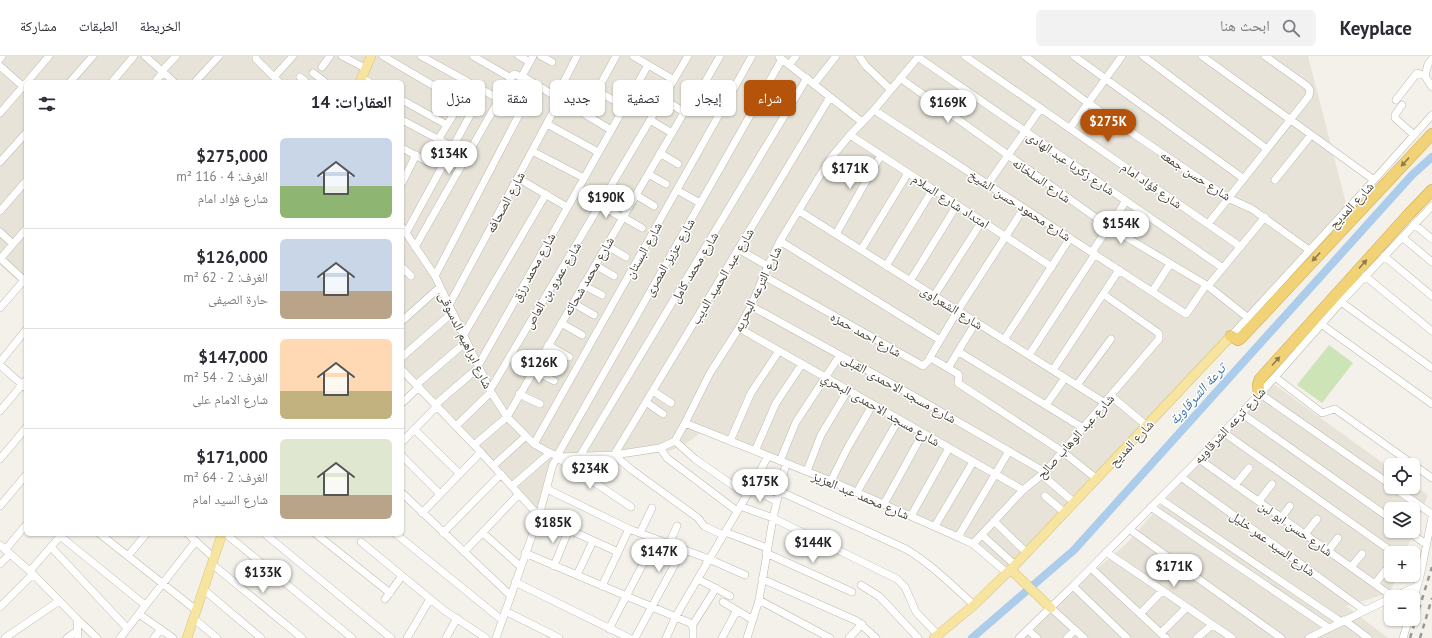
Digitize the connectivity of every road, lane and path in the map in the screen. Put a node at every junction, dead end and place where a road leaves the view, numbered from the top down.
1 (2, 56) edge
2 (50, 56) edge
3 (93, 56) edge
4 (134, 56) edge
5 (145, 56) edge
6 (176, 56) edge
7 (219, 56) edge
8 (255, 56) edge
9 (293, 56) edge
10 (330, 56) edge
11 (342, 56) edge
12 (370, 56) edge
13 (383, 56) edge
14 (420, 56) edge
15 (473, 56) edge
16 (519, 56) edge
17 (541, 56) edge
18 (577, 56) edge
19 (616, 56) edge
20 (633, 56) edge
21 (688, 56) edge
22 (720, 56) edge
23 (752, 56) edge
24 (796, 56) edge
25 (836, 56) edge
26 (859, 56) edge
27 (964, 56) edge
28 (1025, 56) edge
29 (1074, 56) edge
30 (1122, 56) edge
31 (1143, 56) edge
32 (1202, 56) edge
33 (1265, 56) edge
34 (780, 57) edge
35 (918, 57) edge
36 (0, 59) edge
37 (531, 59) edge
38 (1432, 59) edge
39 (552, 62) dead end
40 (648, 65) junction
41 (790, 65) junction
42 (0, 66) edge
43 (322, 67) dead end
44 (365, 68) junction
45 (163, 72) junction
46 (313, 73) dead end
47 (522, 76) junction
48 (1425, 76) junction
49 (511, 78) joint
50 (807, 78) junction
51 (900, 78) junction
52 (277, 79) edge
53 (1105, 79) junction
54 (29, 80) edge
55 (72, 80) edge
56 (114, 80) edge
57 (157, 80) edge
58 (172, 80) edge
59 (196, 80) edge
60 (322, 80) edge
61 (363, 80) edge
62 (528, 80) edge
63 (566, 80) edge
64 (639, 80) edge
65 (674, 80) joint
66 (706, 80) edge
67 (24, 84) edge
68 (814, 84) junction
69 (24, 86) edge
70 (1432, 87) edge
71 (890, 89) junction
72 (493, 96) edge
73 (830, 97) junction
74 (613, 100) edge
75 (1396, 100) dead end
76 (404, 101) edge
77 (1088, 103) junction
78 (1402, 105) dead end
79 (1041, 108) junction
80 (493, 110) edge
81 (874, 110) junction
82 (0, 113) edge
83 (1432, 115) edge
84 (470, 116) edge
85 (519, 116) edge
86 (550, 116) edge
87 (588, 116) edge
88 (619, 116) edge
89 (652, 116) edge
90 (682, 116) edge
91 (650, 120) junction
92 (1290, 120) junction
93 (404, 121) edge
94 (862, 122) junction
95 (547, 124) junction
96 (447, 125) junction
97 (1070, 128) junction
98 (611, 130) junction
99 (1025, 131) junction
100 (672, 133) junction
101 (1432, 134) edge
102 (850, 135) junction
103 (1311, 135) junction
104 (1414, 135) junction
105 (24, 136) edge
106 (438, 140) junction
107 (453, 148) junction
108 (404, 149) edge
109 (1267, 149) junction
110 (532, 151) junction
111 (598, 152) junction
112 (660, 154) junction
113 (416, 155) junction
114 (1008, 155) junction
115 (881, 156) junction
116 (0, 162) edge
117 (428, 162) dead end
118 (678, 164) dead end
119 (908, 173) junction
120 (648, 174) junction
121 (518, 178) junction
122 (584, 178) junction
123 (404, 179) edge
124 (1244, 179) junction
125 (1275, 180) dead end
126 (1374, 180) junction
127 (24, 184) edge
128 (666, 184) dead end
129 (988, 184) junction
130 (933, 189) junction
131 (677, 190) junction
132 (1432, 190) edge
133 (546, 194) junction
134 (636, 195) junction
135 (1228, 198) junction
136 (1126, 200) junction
137 (700, 204) junction
138 (600, 205) junction
139 (957, 205) junction
140 (654, 206) dead end
141 (1432, 206) edge
142 (567, 207) junction
143 (1024, 208) junction
144 (0, 211) edge
145 (799, 211) junction
146 (623, 217) junction
147 (1265, 218) junction
148 (982, 221) junction
149 (1208, 224) junction
150 (1414, 224) junction
151 (1108, 227) junction
152 (642, 228) dead end
153 (404, 230) edge
154 (24, 231) edge
155 (0, 232) edge
156 (836, 234) junction
157 (1006, 236) junction
158 (1402, 237) junction
159 (1070, 238) junction
160 (1432, 239) edge
161 (780, 241) junction
162 (13, 244) junction
163 (606, 245) junction
164 (415, 247) junction
165 (1241, 247) junction
166 (738, 249) junction
167 (861, 250) junction
168 (1309, 250) junction
169 (1093, 253) junction
170 (626, 256) dead end
171 (1384, 256) junction
172 (0, 258) edge
173 (1432, 262) edge
174 (1170, 264) junction
175 (595, 265) junction
176 (768, 266) junction
177 (886, 266) junction
178 (1052, 266) junction
179 (1223, 268) junction
180 (404, 269) edge
181 (1119, 270) junction
182 (411, 276) dead end
183 (435, 276) junction
184 (614, 276) dead end
185 (764, 276) junction
186 (1365, 276) junction
187 (24, 279) edge
188 (910, 280) junction
189 (24, 281) edge
190 (583, 285) junction
191 (1207, 286) junction
192 (440, 287) junction
193 (1152, 292) junction
194 (1103, 294) junction
195 (602, 295) dead end
196 (934, 296) junction
197 (1432, 296) edge
198 (1341, 302) junction
199 (573, 303) junction
200 (450, 305) junction
201 (751, 306) junction
202 (0, 308) edge
203 (958, 310) junction
204 (452, 313) junction
205 (594, 315) dead end
206 (1247, 317) junction
207 (404, 319) edge
208 (976, 322) junction
209 (561, 323) junction
210 (1321, 324) junction
211 (739, 328) junction
212 (1432, 330) edge
213 (24, 332) edge
214 (582, 335) dead end
215 (1231, 336) junction
216 (465, 339) junction
217 (1111, 339) dead end
218 (940, 340) junction
219 (1004, 340) junction
220 (548, 345) junction
221 (779, 351) junction
222 (959, 352) junction
223 (404, 355) edge
224 (840, 355) junction
225 (1029, 355) junction
226 (569, 357) dead end
227 (929, 359) junction
228 (0, 362) edge
229 (802, 364) junction
230 (0, 365) edge
231 (478, 366) junction
232 (948, 368) junction
233 (1432, 368) edge
234 (533, 370) junction
235 (1054, 370) junction
236 (404, 372) edge
237 (826, 377) junction
238 (1274, 377) junction
239 (1065, 378) junction
240 (554, 381) dead end
241 (24, 383) edge
242 (24, 385) edge
243 (1077, 385) junction
244 (418, 386) junction
245 (848, 390) junction
246 (490, 391) junction
247 (653, 391) junction
248 (1259, 393) junction
249 (520, 394) junction
250 (1111, 396) junction
251 (404, 401) edge
252 (646, 402) junction
253 (671, 403) dead end
254 (1105, 403) junction
255 (540, 404) dead end
256 (873, 404) junction
257 (1432, 404) edge
258 (436, 405) junction
259 (1046, 405) junction
260 (0, 410) edge
261 (1241, 412) junction
262 (663, 414) dead end
263 (507, 417) junction
264 (899, 419) junction
265 (685, 423) junction
266 (456, 426) junction
267 (1147, 426) junction
268 (1083, 428) junction
269 (414, 429) junction
270 (24, 430) edge
271 (1223, 432) junction
272 (923, 433) junction
273 (526, 436) junction
274 (404, 440) edge
275 (675, 441) junction
276 (730, 441) junction
277 (534, 444) junction
278 (474, 445) junction
279 (660, 448) junction
280 (949, 448) junction
281 (755, 451) junction
282 (1009, 451) junction
283 (481, 452) junction
284 (1063, 452) junction
285 (614, 455) junction
286 (556, 456) junction
287 (580, 456) junction
288 (768, 456) junction
289 (404, 458) edge
290 (0, 459) edge
291 (1199, 459) junction
292 (783, 462) junction
293 (973, 462) junction
294 (494, 466) junction
295 (1248, 468) dead end
296 (806, 471) junction
297 (460, 474) junction
298 (501, 474) junction
299 (995, 474) junction
300 (1044, 474) junction
301 (24, 477) edge
302 (1181, 477) junction
303 (1432, 478) edge
304 (1097, 479) junction
305 (1384, 480) edge
306 (831, 481) junction
307 (1272, 484) dead end
308 (1235, 485) junction
309 (512, 486) junction
310 (547, 489) junction
311 (1023, 490) junction
312 (778, 491) junction
313 (749, 492) junction
314 (857, 492) junction
315 (440, 494) junction
316 (519, 494) junction
317 (1403, 494) edge
318 (404, 495) edge
319 (1045, 496) dead end
320 (1160, 499) junction
321 (776, 501) junction
322 (1259, 502) junction
323 (1075, 503) junction
324 (884, 504) junction
325 (0, 506) edge
326 (1290, 506) dead end
327 (631, 507) dead end
328 (1151, 507) junction
329 (652, 508) dead end
330 (739, 508) junction
331 (422, 513) junction
332 (1065, 513) junction
333 (1384, 514) edge
334 (1432, 514) edge
335 (539, 516) junction
336 (910, 516) junction
337 (1432, 517) edge
338 (772, 518) junction
339 (1281, 518) junction
340 (1317, 518) dead end
341 (994, 521) junction
342 (677, 526) dead end
343 (935, 526) junction
344 (24, 527) edge
345 (569, 529) junction
346 (629, 529) junction
347 (1129, 529) junction
348 (443, 532) junction
349 (483, 533) junction
350 (640, 533) junction
351 (724, 534) junction
352 (1305, 534) junction
353 (982, 535) junction
354 (60, 536) edge
355 (62, 536) edge
356 (103, 536) edge
357 (144, 536) edge
358 (190, 536) edge
359 (221, 536) edge
360 (228, 536) edge
361 (267, 536) edge
362 (318, 536) edge
363 (398, 536) edge
364 (958, 537) junction
365 (1338, 538) dead end
366 (1418, 538) edge
367 (656, 539) junction
368 (196, 541) junction
369 (593, 541) junction
370 (361, 542) dead end
371 (669, 544) junction
372 (973, 544) junction
373 (1427, 545) junction
374 (1384, 546) edge
375 (51, 547) junction
376 (683, 549) junction
377 (5, 550) edge
378 (766, 551) junction
379 (1328, 551) junction
380 (464, 552) junction
381 (618, 552) junction
382 (1027, 552) junction
383 (1106, 552) junction
384 (525, 553) junction
385 (1362, 554) dead end
386 (128, 556) junction
387 (709, 559) junction
388 (213, 561) junction
389 (0, 564) edge
390 (554, 566) junction
391 (521, 567) junction
392 (1091, 568) junction
393 (1352, 568) junction
394 (1011, 569) junction
395 (32, 572) junction
396 (1384, 572) edge
397 (1421, 572) joint
398 (577, 575) junction
399 (746, 575) dead end
400 (402, 576) junction
401 (698, 579) junction
402 (762, 580) junction
403 (515, 582) junction
404 (162, 584) junction
405 (1375, 584) junction
406 (861, 585) dead end
407 (602, 586) junction
408 (1073, 586) junction
409 (1417, 586) junction
410 (716, 588) junction
411 (203, 589) junction
412 (1384, 590) edge
413 (1408, 590) edge
414 (1416, 590) edge
415 (1162, 591) junction
416 (852, 592) dead end
417 (511, 596) junction
418 (627, 596) junction
419 (730, 596) dead end
420 (430, 599) junction
421 (759, 600) junction
422 (59, 601) junction
423 (1384, 601) edge
424 (723, 602) dead end
425 (145, 605) junction
426 (974, 605) junction
427 (1048, 605) junction
428 (652, 606) junction
429 (0, 608) edge
430 (1186, 608) junction
431 (737, 610) junction
432 (1364, 610) junction
433 (505, 611) junction
434 (139, 614) junction
435 (195, 614) junction
436 (1140, 614) junction
437 (676, 616) junction
438 (456, 618) junction
439 (77, 619) junction
440 (502, 620) junction
441 (753, 620) junction
442 (1342, 621) junction
443 (862, 624) junction
444 (1212, 625) junction
445 (692, 626) junction
446 (1407, 626) edge
447 (127, 628) junction
448 (1328, 628) junction
449 (161, 629) junction
450 (609, 629) junction
451 (1028, 630) junction
452 (1075, 630) junction
453 (78, 635) edge
454 (936, 636) edge
455 (1164, 636) edge
456 (5, 638) edge
457 (67, 638) edge
458 (97, 638) edge
459 (120, 638) edge
460 (154, 638) edge
461 (173, 638) edge
462 (187, 638) edge
463 (217, 638) edge
464 (261, 638) edge
465 (302, 638) edge
466 (352, 638) edge
467 (391, 638) edge
468 (407, 638) edge
469 (446, 638) edge
470 (486, 638) edge
471 (496, 638) edge
472 (559, 638) edge
473 (629, 638) edge
474 (635, 638) edge
475 (666, 638) edge
476 (693, 638) edge
477 (722, 638) edge
478 (747, 638) edge
479 (830, 638) edge
480 (849, 638) edge
481 (876, 638) edge
482 (918, 638) edge
483 (1019, 638) edge
484 (1037, 638) edge
485 (1067, 638) edge
486 (1084, 638) edge
487 (1127, 638) edge
488 (1197, 638) edge
489 (1232, 638) edge
490 (1281, 638) edge
491 (1309, 638) edge
492 (1368, 638) edge
493 (1403, 638) edge

1 - 36 street
2 - 54 street
3 - 55 street
4 - 56 street
5 - 45 street
6 - 45 street
7 - 59 street
8 - 52 street
9 - 52 street
10 - 43 street
11 - 44 street
12 - 44 main road
13 - 96 street
14 - 72 street
15 - 49 street
16 - 37 street
17 - 39 street
18 - 63 street, شارع الصحافه
19 - 74 street
20 - 40 street
21 - 65 street, شارع عمرو بن العاص
22 - 66 street, شارع محمد شحاته
23 - 131 street, شارع البستان
24 - 41 street
25 - 68 street
26 - 71 street
27 - 79 street, شارع فؤاد امام
28 - 77 street, شارع حسن جمعه
29 - 53 street
30 - 53 street
31 - 109 street
32 - 92 street
33 - 92 street
34 - 41 street
34 - 137 street, شارع عزيز المصرى
35 - 51 street, شارع الترعه البحريه
35 - 99 street, شارع زكريا عبد الهادى
37 - 47 street
38 - 48 street
40 - 64 street, شارع محمد رزق
40 - 65 street
41 - 50 street
42 - 67 street
44 - 61 main road
45 - 57 street
45 - 58 street
46 - 60 street
47 - 49 street
47 - 62 street
48 - 70 street
48 - 75 street
50 - 68 street
50 - 287 street, شارع محمد كامل
51 - 71 street, شارع الترعه البحريه
51 - 114 street, شارع السلخانه
53 - 77 street
53 - 124 street
68 - 73 street
69 - 82 street
71 - 81 street, شارع الترعه البحريه
73 - 94 street
73 - 166 street, شارع عبد الحميد الديب
76 - 96 street
77 - 97 street
77 - 135 street, شارع حسن جمعه
78 - 104 street
79 - 97 street, شارع فؤاد امام
79 - 99 street
80 - 164 street
81 - 94 street, شارع الترعه البحريه
81 - 129 street, شارع محمود حسن الشيخ
83 - 104 street, شارع المديح
84 - 107 street
85 - 183 street
86 - 95 street, شارع الصحافه
87 - 98 street
88 - 98 street, شارع محمد رزق
89 - 91 street, شارع عمرو بن العاص
90 - 100 street, شارع محمد شحاته
91 - 100 street
91 - 138 street, شارع عمرو بن العاص
92 - 103 street
92 - 109 street
93 - 106 street
94 - 102 street, شارع الترعه البحريه
95 - 110 street, شارع الصحافه
95 - 111 street
96 - 106 street
97 - 149 street, شارع فؤاد امام
98 - 111 street, شارع محمد رزق
99 - 114 street
99 - 136 street, شارع زكريا عبد الهادى
100 - 112 street, شارع محمد شحاته
101 -> 215 highway
102 - 115 street, امتداد شارع السلام
102 - 145 street, شارع الترعه البحريه
103 - 125 street
103 - 126 street
104 - 126 street, شارع المديح
105 - 116 street
106 - 107 street
107 - 153 street
108 - 113 street
109 - 124 street
110 - 121 street, شارع الصحافه
110 - 122 street
111 - 122 street, شارع محمد رزق
112 - 118 street
112 - 120 street, شارع محمد شحاته
113 - 117 street
113 - 123 street
114 - 129 street
114 - 151 street, شارع السلخانه
115 - 119 street, امتداد شارع السلام
115 - 156 street
119 - 130 street, امتداد شارع السلام
119 - 167 street
120 - 128 street
120 - 134 street, شارع محمد شحاته
121 - 133 street
121 - 200 street, شارع الصحافه
122 - 142 street, شارع محمد رزق
124 - 135 street
126 - 168 street, شارع المديح
127 - 144 street
129 - 143 street, شارع محمود حسن الشيخ
130 - 139 street, امتداد شارع السلام
130 - 177 street
131 - 137 street
131 - 277 street, شارع البستان
248 -> 132 highway
133 - 142 street
133 - 216 street
134 - 140 street
134 - 146 street, شارع محمد شحاته
135 - 147 street, شارع حسن جمعه
135 - 149 street
136 - 151 street
136 - 179 street, شارع زكريا عبد الهادى
137 - 286 street, شارع عزيز المصرى
138 - 146 street
138 - 246 street, شارع عمرو بن العاص
139 - 148 street, امتداد شارع السلام
139 - 188 street
141 - 150 street, شارع ترعه الشرقاويه
142 - 231 street, شارع محمد رزق
143 - 157 street
143 - 159 street, شارع محمود حسن الشيخ
145 - 156 street, شارع الشعراوى
145 - 161 street, شارع الترعه البحريه
146 - 152 street
146 - 163 street, شارع محمد شحاته
147 - 165 street
147 - 168 street, شارع حسن جمعه
148 - 157 street, امتداد شارع السلام
148 - 196 street
149 - 165 street, شارع فؤاد امام
150 - 158 street, شارع ترعه الشرقاويه
150 - 160 street
151 - 169 street
151 - 174 street, شارع السلخانه
153 - 164 street, شارع ابراهيم الدسوقى
154 - 162 street
155 - 162 street
156 - 167 street, شارع الشعراوى
157 - 178 street, امتداد شارع السلام
157 - 203 street
158 - 171 street, شارع ترعه الشرقاويه
158 - 173 street
159 - 169 street, شارع محمود حسن الشيخ
159 - 178 street
161 - 176 street, شارع الترعه البحريه
161 - 218 street
162 - 172 street
163 - 170 street
163 - 175 street, شارع محمد شحاته
164 - 183 street, شارع ابراهيم الدسوقى
165 - 179 street
166 - 176 street
166 - 247 street, شارع عبد الحميد الديب
167 - 177 street, شارع الشعراوى
168 - 206 street, شارع المديح
169 - 181 street, شارع محمود حسن الشيخ
169 - 225 street
171 - 186 street, شارع ترعه الشرقاويه
171 - 197 street
172 - 187 street
174 - 191 street, شارع السلخانه
174 - 193 street
175 - 184 street
175 - 190 street, شارع محمد شحاته
176 - 185 street, شارع الترعه البحريه
177 - 188 street, شارع الشعراوى
178 - 219 street
179 - 191 street
180 - 182 street
181 - 193 street, شارع محمود حسن الشيخ
181 - 194 street
183 - 192 street, شارع ابراهيم الدسوقى
185 - 201 street, شارع الترعه البحريه
185 - 227 street, شارع احمد حمزه
186 - 198 street, شارع ترعه الشرقاويه
186 - 212 street
188 - 196 street, شارع الشعراوى
189 - 202 street
190 - 195 street
190 - 199 street, شارع محمد شحاته
191 - 193 street, شارع محمود حسن الشيخ
191 - 206 street, شارع السلخانه
192 - 200 street, شارع ابراهيم الدسوقى
192 - 207 street
194 - 235 street
194 - 250 street, شارع عبد الوهاب صالح
196 - 203 street, شارع الشعراوى
198 - 210 street, شارع ترعه الشرقاويه
198 - 233 street
199 - 205 street
199 - 209 street, شارع محمد شحاته
200 - 204 street, شارع ابراهيم الدسوقى
201 - 211 street, شارع الترعه البحريه
201 - 224 street, شارع مسجد الاحمدى القبلى
203 - 208 street, شارع الشعراوى
203 - 218 street
204 - 216 street, شارع ابراهيم الدسوقى
204 - 223 street
206 - 215 street, شارع المديح
208 - 219 street, شارع الشعراوى
208 - 222 street
209 - 214 street
209 - 220 street, شارع محمد شحاته
210 - 238 street, شارع ترعه الشرقاويه
210 - 257 street
211 - 221 street, شارع مسجد الاحمدى البحري
211 - 265 street, شارع الترعه البحريه
213 - 228 street
215 - 267 main road, شارع المديح
216 - 231 street, شارع ابراهيم الدسوقى
216 - 244 street
217 - 243 street
218 - 227 street
219 - 225 street, شارع الشعراوى
220 - 226 street
220 - 234 street, شارع محمد شحاته
221 - 229 street, شارع مسجد الاحمدى البحري
221 - 276 street
222 - 232 street
222 - 259 street
224 - 237 street
224 - 282 street, شارع مسجد الاحمدى القبلى
225 - 235 street, شارع الشعراوى
227 - 232 street
229 - 237 street, شارع مسجد الاحمدى البحري
229 - 281 street
230 - 241 street
231 - 246 street, شارع ابراهيم الدسوقى
231 - 258 street
232 - 284 street
234 - 240 street
234 - 249 street, شارع محمد شحاته
235 - 239 street, شارع الشعراوى
236 - 244 street
237 - 245 street, شارع مسجد الاحمدى البحري
237 - 292 street
238 - 248 street, شارع ترعه الشرقاويه
238 - 303 street
239 - 243 street, شارع الشعراوى
239 - 259 street
242 - 260 street
243 - 254 street, شارع الشعراوى
244 - 251 street
244 - 258 street
245 - 256 street, شارع مسجد الاحمدى البحري
245 - 296 street
246 - 263 street, شارع ابراهيم الدسوقى
246 - 266 street, شارع عمرو بن العاص
247 - 252 street, شارع عبد الحميد الديب
247 - 253 street
248 - 261 street, شارع ترعه الشرقاويه
248 - 305 street
249 - 255 street
249 - 263 street, شارع محمد شحاته
250 - 254 street, شارع عبد الوهاب صالح
250 - 267 street
252 - 262 street
252 - 285 street, شارع عبد الحميد الديب
254 - 268 street, شارع عبد الوهاب صالح
256 - 264 street, شارع مسجد الاحمدى البحري
256 - 306 street
258 - 266 street
258 - 269 street
259 - 268 street
261 - 271 street, شارع ترعه الشرقاويه
261 - 333 street
263 - 273 street, شارع ابراهيم الدسوقى
263 - 278 street
264 - 272 street, شارع مسجد الاحمدى البحري
264 - 314 street
265 - 275 street, شارع الترعه البحريه
265 - 276 street, شارع محمد عبد العزيز
266 - 278 street
267 - 304 main road, شارع المديح
268 - 284 street, شارع عبد الوهاب صالح
269 - 274 street
269 - 297 street
270 - 290 street
271 - 291 street, شارع ترعه الشرقاويه
271 - 374 street
272 - 280 street, شارع مسجد الاحمدى البحري
272 - 324 street
273 - 277 street, شارع ابراهيم الدسوقى
273 - 294 street
275 - 279 street
275 - 313 street
276 - 281 street, شارع محمد عبد العزيز
277 - 286 street, شارع ابراهيم الدسوقى
278 - 283 street
279 - 285 street
279 - 330 street
280 - 293 street, شارع مسجد الاحمدى البحري
280 - 336 street
281 - 288 street, شارع محمد عبد العزيز
282 - 299 street
282 - 300 street, شارع مسجد الاحمدى القبلى
283 - 294 street
283 - 297 street
284 - 300 street, شارع عبد الوهاب صالح
284 - 304 street
285 - 287 street
285 - 351 street
286 - 287 street
286 - 309 street
286 - 310 street
286 - 327 street, شارع ابراهيم الدسوقى
288 - 292 street, شارع محمد عبد العزيز
288 - 313 street
289 - 315 street
291 - 302 street, شارع ترعه الشرقاويه
291 - 308 street, شارع حسن ابو لبن
292 - 296 street, شارع محمد عبد العزيز
292 - 312 street
293 - 299 street, شارع مسجد الاحمدى البحري
293 - 343 street
294 - 298 street
295 - 308 street
296 - 306 street, شارع محمد عبد العزيز
297 - 315 street
298 - 309 street
298 - 348 street
299 - 311 street, شارع مسجد الاحمدى البحري
299 - 364 street
300 - 311 street, شارع عبد الوهاب صالح
300 - 323 street, شارع مسجد الاحمدى القبلى
301 - 325 street
302 - 320 street, شارع ترعه الشرقاويه
302 - 432 street, شارع السيد عمر خليل
304 - 323 main road, شارع المديح
306 - 314 street, شارع محمد عبد العزيز
307 - 322 street
308 - 322 street, شارع حسن ابو لبن
309 - 316 street
310 - 335 street
310 - 346 street
311 - 341 street, شارع عبد الوهاب صالح
312 - 321 street
312 - 426 street
313 - 321 street
313 - 330 street
314 - 324 street, شارع محمد عبد العزيز
315 - 331 street
316 - 335 street
316 - 349 street
317 - 334 street
318 - 331 street
319 - 332 street
320 - 328 street, شارع ترعه الشرقاويه
320 - 442 street
321 - 338 street
322 - 339 street, شارع حسن ابو لبن
323 - 332 main road, شارع المديح
324 - 336 street, شارع محمد عبد العزيز
326 - 339 street
328 - 347 street, شارع ترعه الشرقاويه
328 - 448 street
329 - 350 street
330 - 338 street
330 - 351 street
331 - 348 street
332 - 382 main road, شارع المديح
335 - 345 street
335 - 384 street
336 - 343 street, شارع محمد عبد العزيز
337 - 373 street
338 - 378 street
338 - 454 street
339 - 352 street, شارع حسن ابو لبن
340 - 352 street
341 - 353 street, شارع عبد الوهاب صالح
341 - 382 street
342 - 371 street
343 - 364 street, شارع محمد عبد العزيز
344 - 377 street
345 - 369 street
345 - 390 street
346 - 350 street
346 - 381 street
347 - 383 street, شارع ترعه الشرقاويه
347 - 490 street
348 - 380 street
349 - 380 street
349 - 391 street
350 - 367 street
351 - 378 street
351 - 387 street
352 - 379 street, شارع حسن ابو لبن
353 - 372 street, شارع عبد الوهاب صالح
353 - 394 street
354 - 375 street
355 - 425 street
356 - 386 street
357 - 386 street
358 - 368 street
359 - 388 main road
360 - 466 street
361 - 467 street
362 - 400 street
363 - 440 street
364 - 372 street, شارع محمد عبد العزيز
365 - 379 street
366 - 373 street
367 - 371 street
367 - 418 street
368 - 388 street
368 - 404 street
369 - 381 street
369 - 398 street
370 - 400 street
371 - 376 street
372 - 394 street, شارع محمد عبد العزيز
373 - 397 street
375 - 395 street
375 - 447 street
376 - 387 street
376 - 428 street
377 - 389 street
377 - 395 street
378 - 402 street
378 - 416 street
379 - 393 street, شارع حسن ابو لبن
380 - 417 street
381 - 407 street
382 - 394 main road, شارع المديح
383 - 392 street, شارع ترعه الشرقاويه
383 - 415 street
384 - 390 street
384 - 391 street
385 - 393 street
386 - 404 street
387 - 399 street
387 - 401 street
388 - 411 main road
388 - 465 street
390 - 398 street
391 - 403 street
392 - 408 street, شارع ترعه الشرقاويه
392 - 436 street
393 - 405 street, شارع حسن ابو لبن
394 - 426 main road, شارع المديح
394 - 427 main road
395 - 422 street
395 - 429 street
396 - 405 street
397 - 409 street
398 - 407 street
400 - 420 street
401 - 410 street
401 - 437 street
402 - 421 street
402 - 443 street
403 - 417 street
403 - 450 street
404 - 425 street
404 - 435 street
405 - 412 street, شارع حسن ابو لبن
406 - 482 street
407 - 418 street
408 - 427 street, شارع ترعه الشرقاويه
408 - 487 street
409 - 413 street
409 - 414 street
410 - 419 street
410 - 445 street
411 - 435 main road
411 - 464 street
415 - 430 street
415 - 436 street
417 - 433 street
418 - 428 street
418 - 450 street
420 - 438 street
420 - 468 street
421 - 441 street
421 - 479 street
422 - 439 street
422 - 456 street
423 - 432 street
424 - 431 street
425 - 434 street
426 - 454 main road, شارع المديح
427 - 451 street, شارع ترعه الشرقاويه
427 - 452 street
428 - 437 street
428 - 474 street
430 - 444 street
430 - 455 street
431 - 441 street
431 - 477 street
432 - 442 street
433 - 440 street
433 - 472 street
434 - 447 street
434 - 449 street
435 - 462 main road
435 - 463 street
436 - 455 street
437 - 445 street
437 - 475 street
438 - 469 street
438 - 470 street
439 - 453 street
439 - 458 street
440 - 471 street
441 - 478 street
442 - 448 street
442 - 492 street
443 - 480 street
443 - 481 street
444 - 488 street
444 - 489 street
445 - 476 street
446 - 493 street
447 - 459 street
448 - 491 street
449 - 460 street
449 - 461 street
450 - 473 street
451 - 483 street, شارع ترعه الشرقاويه
451 - 484 street
452 - 485 street
452 - 486 street
453 - 457 street

